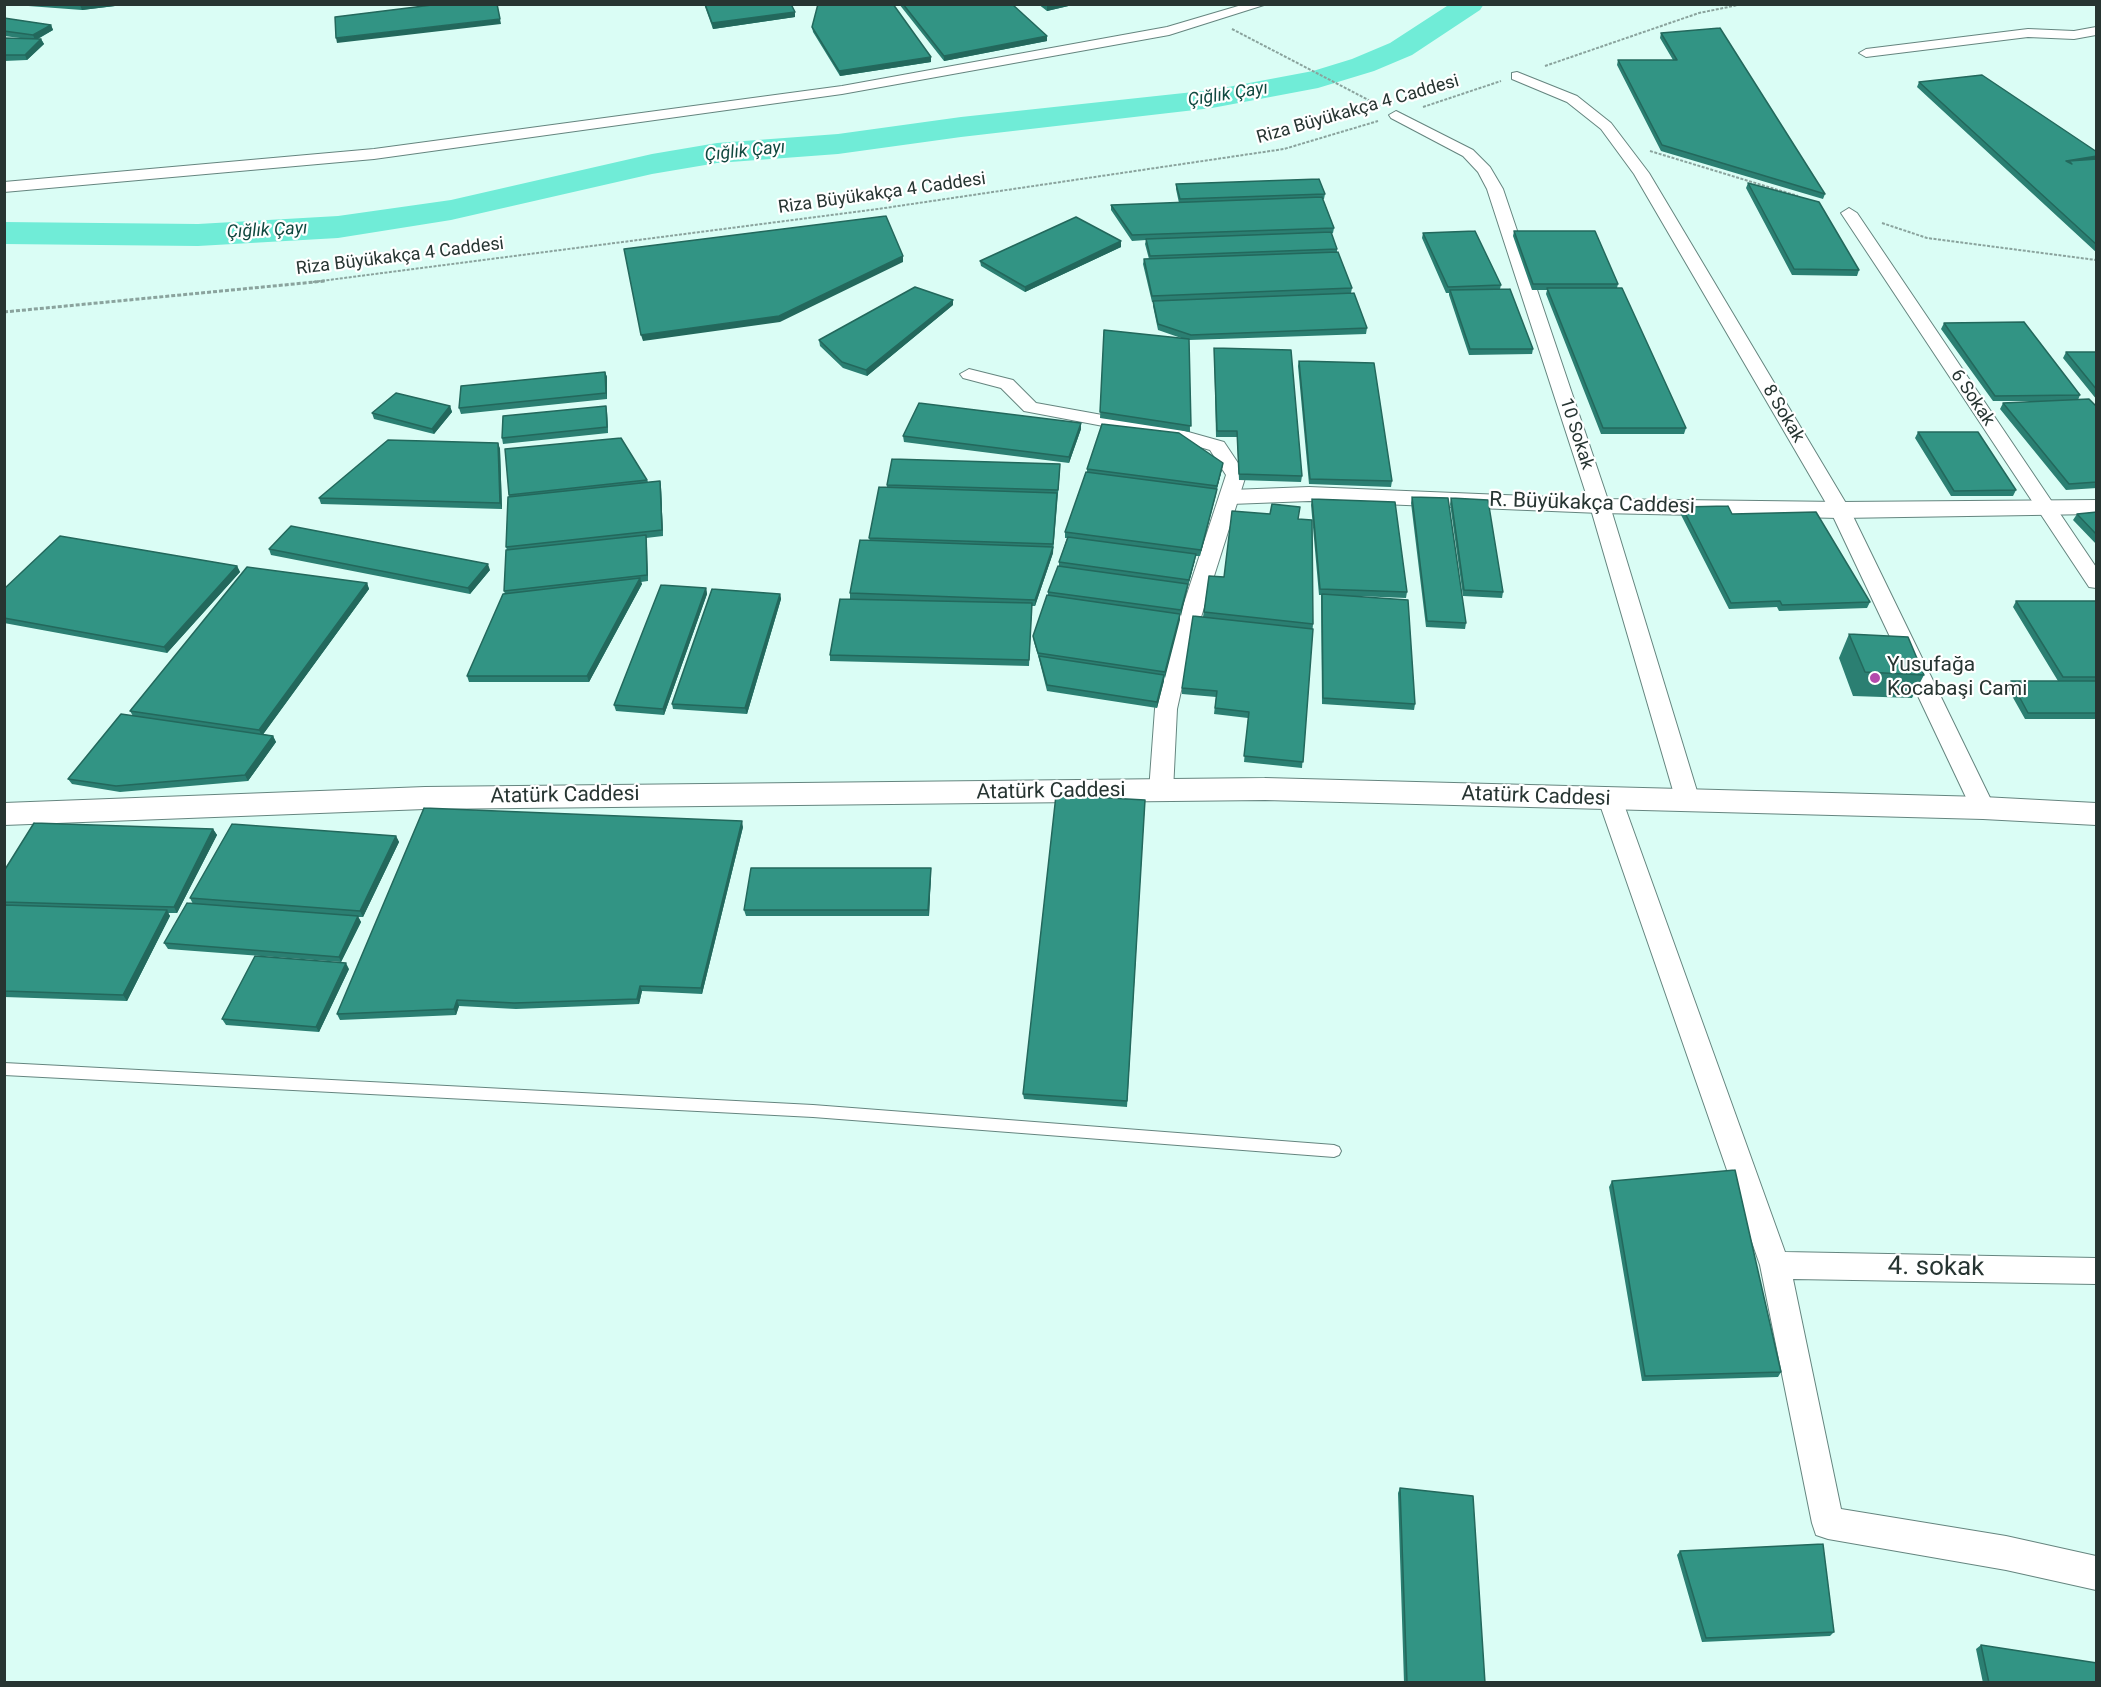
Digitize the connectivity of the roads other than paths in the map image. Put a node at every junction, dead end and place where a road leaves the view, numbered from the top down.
1 (1261, 4) edge
2 (2097, 31) edge
3 (1866, 52) dead end
4 (1517, 76) road end
5 (1396, 115) road end
6 (4, 187) edge
7 (1849, 213) dead end
8 (969, 374) dead end
9 (1231, 497) junction
10 (1600, 506) junction
11 (2097, 507) edge
12 (2048, 509) junction
13 (1840, 510) junction
14 (2097, 582) edge
15 (1161, 791) junction
16 (1610, 799) junction
17 (1688, 801) junction
18 (1983, 808) junction
19 (4, 814) edge
20 (2097, 814) edge
21 (4, 1069) edge
22 (1334, 1151) dead end
23 (1775, 1265) junction
24 (2097, 1271) edge
25 (2097, 1573) edge

1 - 6 street
2 - 3 street
4 - 13 street, 8 Sokak
5 - 10 street, 10 Sokak
7 - 12 street, 6 Sokak
8 - 9 street
9 - 10 street, R. Büyükakça Caddesi
9 - 15 street
10 - 13 street, R. Büyükakça Caddesi
10 - 17 street, 10 Sokak
11 - 12 street, R. Büyükakça Caddesi
12 - 13 street, R. Büyükakça Caddesi
12 - 14 street, 6 Sokak
13 - 18 street, 8 Sokak
15 - 16 street, Atatürk Caddesi
15 - 19 street, Atatürk Caddesi
16 - 17 street, Atatürk Caddesi
16 - 23 street
17 - 18 street, Atatürk Caddesi
18 - 20 street, Atatürk Caddesi
21 - 22 lane
23 - 24 street, 4. sokak
23 - 25 street

